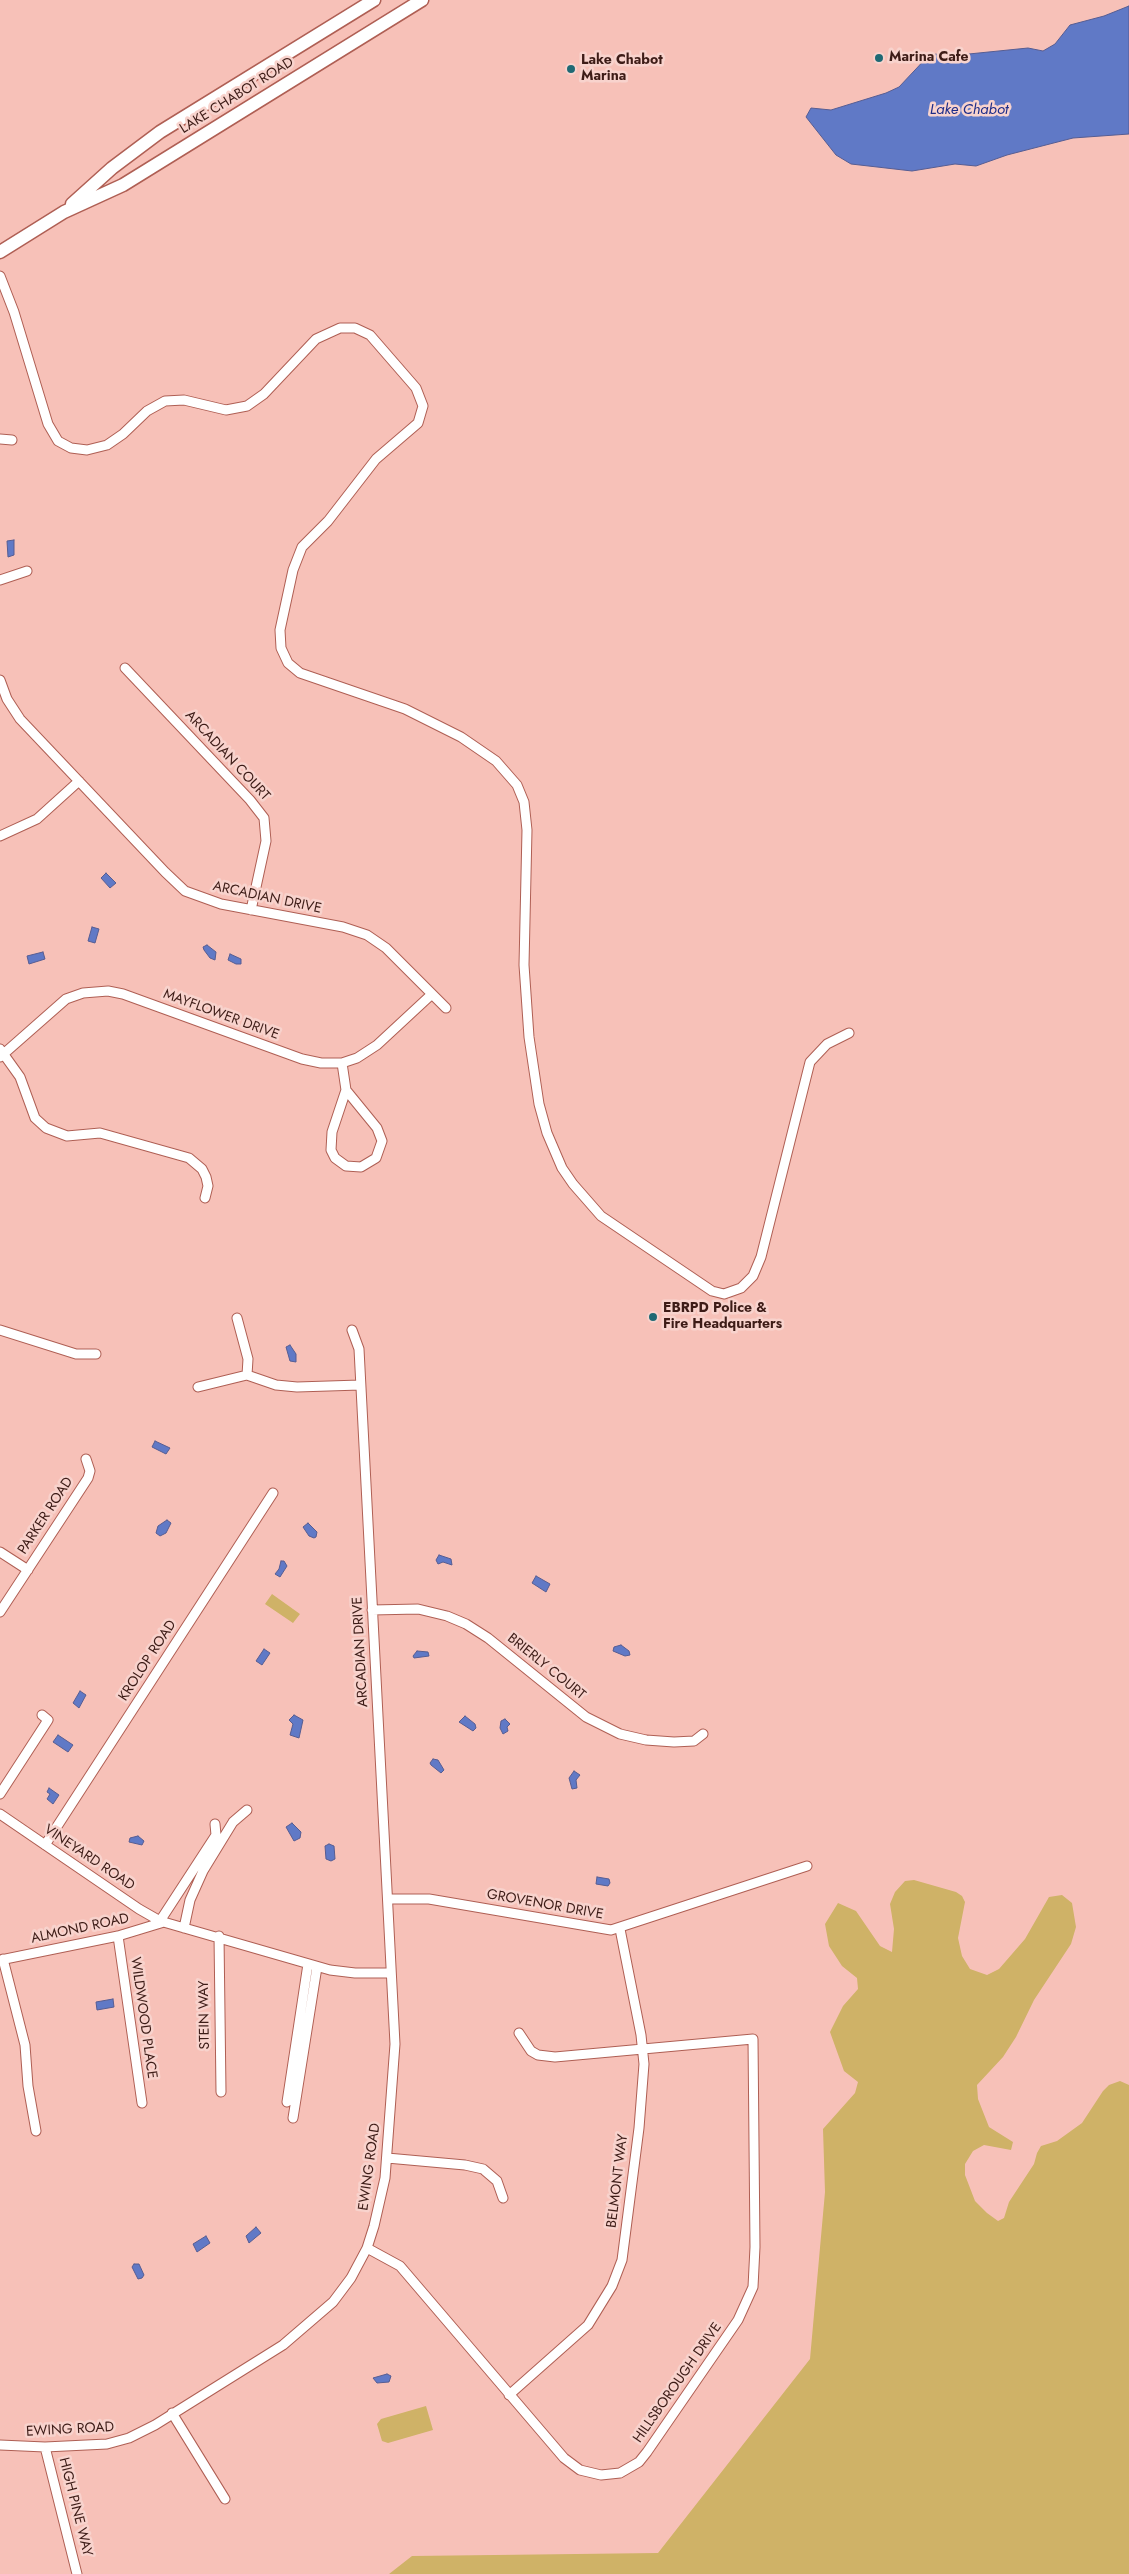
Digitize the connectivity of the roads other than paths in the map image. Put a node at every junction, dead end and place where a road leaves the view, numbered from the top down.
1 (374, 0) edge
2 (422, 0) edge
3 (64, 212) junction
4 (0, 252) edge
5 (0, 276) edge
6 (0, 439) edge
7 (12, 440) dead end
8 (27, 572) dead end
9 (0, 580) edge
10 (125, 668) dead end
11 (0, 680) edge
12 (80, 781) junction
13 (0, 836) edge
14 (251, 910) junction
15 (432, 994) junction
16 (446, 1008) dead end
17 (850, 1033) dead end
18 (1, 1053) edge
19 (342, 1063) junction
20 (346, 1090) junction
21 (205, 1198) dead end
22 (237, 1318) dead end
23 (0, 1330) edge
24 (352, 1330) dead end
25 (96, 1354) dead end
26 (247, 1375) junction
27 (360, 1385) junction
28 (198, 1387) dead end
29 (86, 1459) dead end
30 (273, 1492) dead end
31 (0, 1552) edge
32 (28, 1570) junction
33 (372, 1610) junction
34 (0, 1612) edge
35 (42, 1716) dead end
36 (703, 1734) dead end
37 (0, 1794) edge
38 (247, 1810) dead end
39 (0, 1814) edge
40 (215, 1824) dead end
41 (45, 1845) junction
42 (807, 1866) dead end
43 (388, 1899) junction
44 (162, 1922) junction
45 (184, 1928) junction
46 (620, 1929) junction
47 (118, 1936) junction
48 (219, 1936) junction
49 (2, 1960) edge
50 (312, 1966) junction
51 (391, 1973) junction
52 (519, 2033) dead end
53 (643, 2048) junction
54 (221, 2092) dead end
55 (287, 2102) dead end
56 (142, 2103) dead end
57 (293, 2118) dead end
58 (36, 2131) dead end
59 (387, 2158) junction
60 (504, 2198) dead end
61 (367, 2248) junction
62 (509, 2395) junction
63 (172, 2413) junction
64 (0, 2445) edge
65 (45, 2447) junction
66 (225, 2499) dead end
67 (77, 2574) edge

1 - 3 main road, LAKE CHABOT ROAD
2 - 3 main road, LAKE CHABOT ROAD
3 - 4 main road, LAKE CHABOT ROAD
5 - 17 street
6 - 7 street
8 - 9 street
10 - 14 street, ARCADIAN COURT
11 - 12 street, ARCADIAN DRIVE
12 - 13 street
12 - 14 street, ARCADIAN DRIVE
14 - 15 street, ARCADIAN DRIVE
15 - 16 street, ARCADIAN DRIVE
15 - 19 street, MAYFLOWER DRIVE
18 - 19 street, MAYFLOWER DRIVE
18 - 21 street
19 - 20 street
20 - 20 street
22 - 26 street
23 - 25 street
24 - 27 street, ARCADIAN DRIVE
26 - 27 street
26 - 28 street
27 - 33 street, ARCADIAN DRIVE
29 - 32 street, PARKER ROAD
30 - 41 street, KROLOP ROAD
31 - 32 street
32 - 34 street, PARKER ROAD
33 - 36 street, BRIERLY COURT
33 - 43 street, ARCADIAN DRIVE
35 - 37 street
38 - 45 street
39 - 41 street, VINEYARD ROAD
40 - 44 street
41 - 44 street, VINEYARD ROAD
42 - 46 street, GROVENOR DRIVE
43 - 46 street, GROVENOR DRIVE
43 - 51 street, ARCADIAN DRIVE
44 - 45 street
44 - 47 street, ALMOND ROAD
45 - 48 street
46 - 53 street, BELMONT WAY
47 - 49 street, ALMOND ROAD
47 - 56 street, WILDWOOD PLACE
48 - 50 street
48 - 54 street, STEIN WAY
49 - 58 street
50 - 51 street
50 - 55 street
50 - 57 street
51 - 59 street, EWING ROAD
52 - 53 street
53 - 62 street, BELMONT WAY
53 - 62 street, HILLSBOROUGH DRIVE
59 - 60 street
59 - 61 street, EWING ROAD
61 - 62 street, HILLSBOROUGH DRIVE
61 - 63 street, EWING ROAD
63 - 65 street, EWING ROAD
63 - 66 street
64 - 65 street, EWING ROAD
65 - 67 street, HIGH PINE WAY

